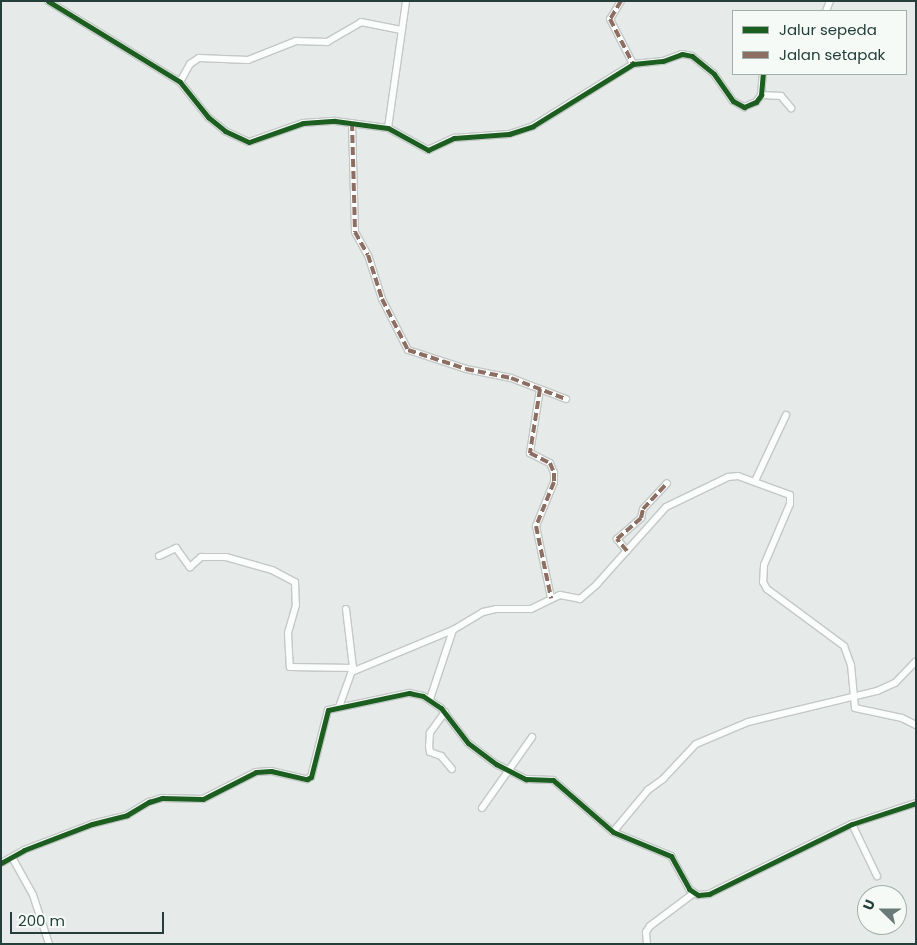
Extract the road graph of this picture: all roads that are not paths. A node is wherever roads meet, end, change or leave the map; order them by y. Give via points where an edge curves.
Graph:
1 (48, 1) edge
2 (406, 1) edge
3 (621, 1) edge
4 (401, 30) junction
5 (633, 64) junction
6 (763, 75) edge
7 (180, 82) junction
8 (761, 95) junction
9 (791, 108) dead end
10 (352, 123) junction
11 (388, 128) junction
12 (540, 389) junction
13 (566, 399) dead end
14 (786, 415) dead end
15 (755, 481) junction
16 (667, 482) dead end
17 (627, 551) junction
18 (159, 556) dead end
19 (551, 598) junction
20 (346, 609) dead end
21 (453, 630) junction
22 (916, 661) edge
23 (354, 670) junction
24 (852, 698) junction
25 (430, 700) junction
26 (339, 707) junction
27 (444, 712) junction
28 (916, 725) edge
29 (532, 737) dead end
30 (452, 769) dead end
31 (508, 772) junction
32 (916, 803) edge
33 (482, 808) dead end
34 (852, 824) junction
35 (613, 832) junction
36 (13, 859) junction
37 (1, 864) edge
38 (877, 876) dead end
39 (694, 894) junction
40 (49, 944) edge
41 (647, 944) edge

1 - 7 street
2 - 4 street
3 - 5 street via 610,19
4 - 7 street via 361,22 327,42 296,41 248,60 199,58 190,64
4 - 11 street
5 - 8 street via 663,61 682,54 692,56 714,74 738,106 751,106
5 - 11 street via 519,132 454,138 428,150
6 - 8 street
7 - 10 street via 220,126 249,142 303,123
8 - 9 street via 781,96
10 - 11 street
10 - 12 street via 355,232 368,255 382,299 408,350
12 - 13 street
12 - 19 street via 530,453 550,464 554,473 554,482 536,526
14 - 15 street
15 - 17 street via 728,477 672,502
15 - 24 street via 782,490 791,499 764,566 763,582 772,594 844,646 851,665
16 - 17 street via 643,509 641,518 617,539
17 - 19 street via 580,599 560,595
18 - 23 street via 176,548 190,567 201,557 226,557 272,570 293,580 297,584 297,594 288,633 290,667
19 - 21 street via 531,609 483,612
20 - 23 street
21 - 23 street
21 - 25 street
22 - 24 street via 896,683
23 - 26 street
24 - 28 street via 852,704 858,709 902,718
24 - 35 street via 748,722 696,744 664,779 648,790
25 - 26 street via 408,693
25 - 27 street
26 - 36 street via 326,714 311,777 307,779 271,771 256,772 203,799 162,798 149,802 127,814 24,850
27 - 30 street via 430,734 429,746 430,752 441,756
27 - 31 street via 474,748
29 - 31 street
31 - 33 street
31 - 35 street via 526,779 553,780
32 - 34 street
34 - 38 street
34 - 39 street via 709,894
35 - 39 street via 671,856
36 - 37 street
36 - 40 street via 33,895
39 - 41 street via 650,926 646,932

